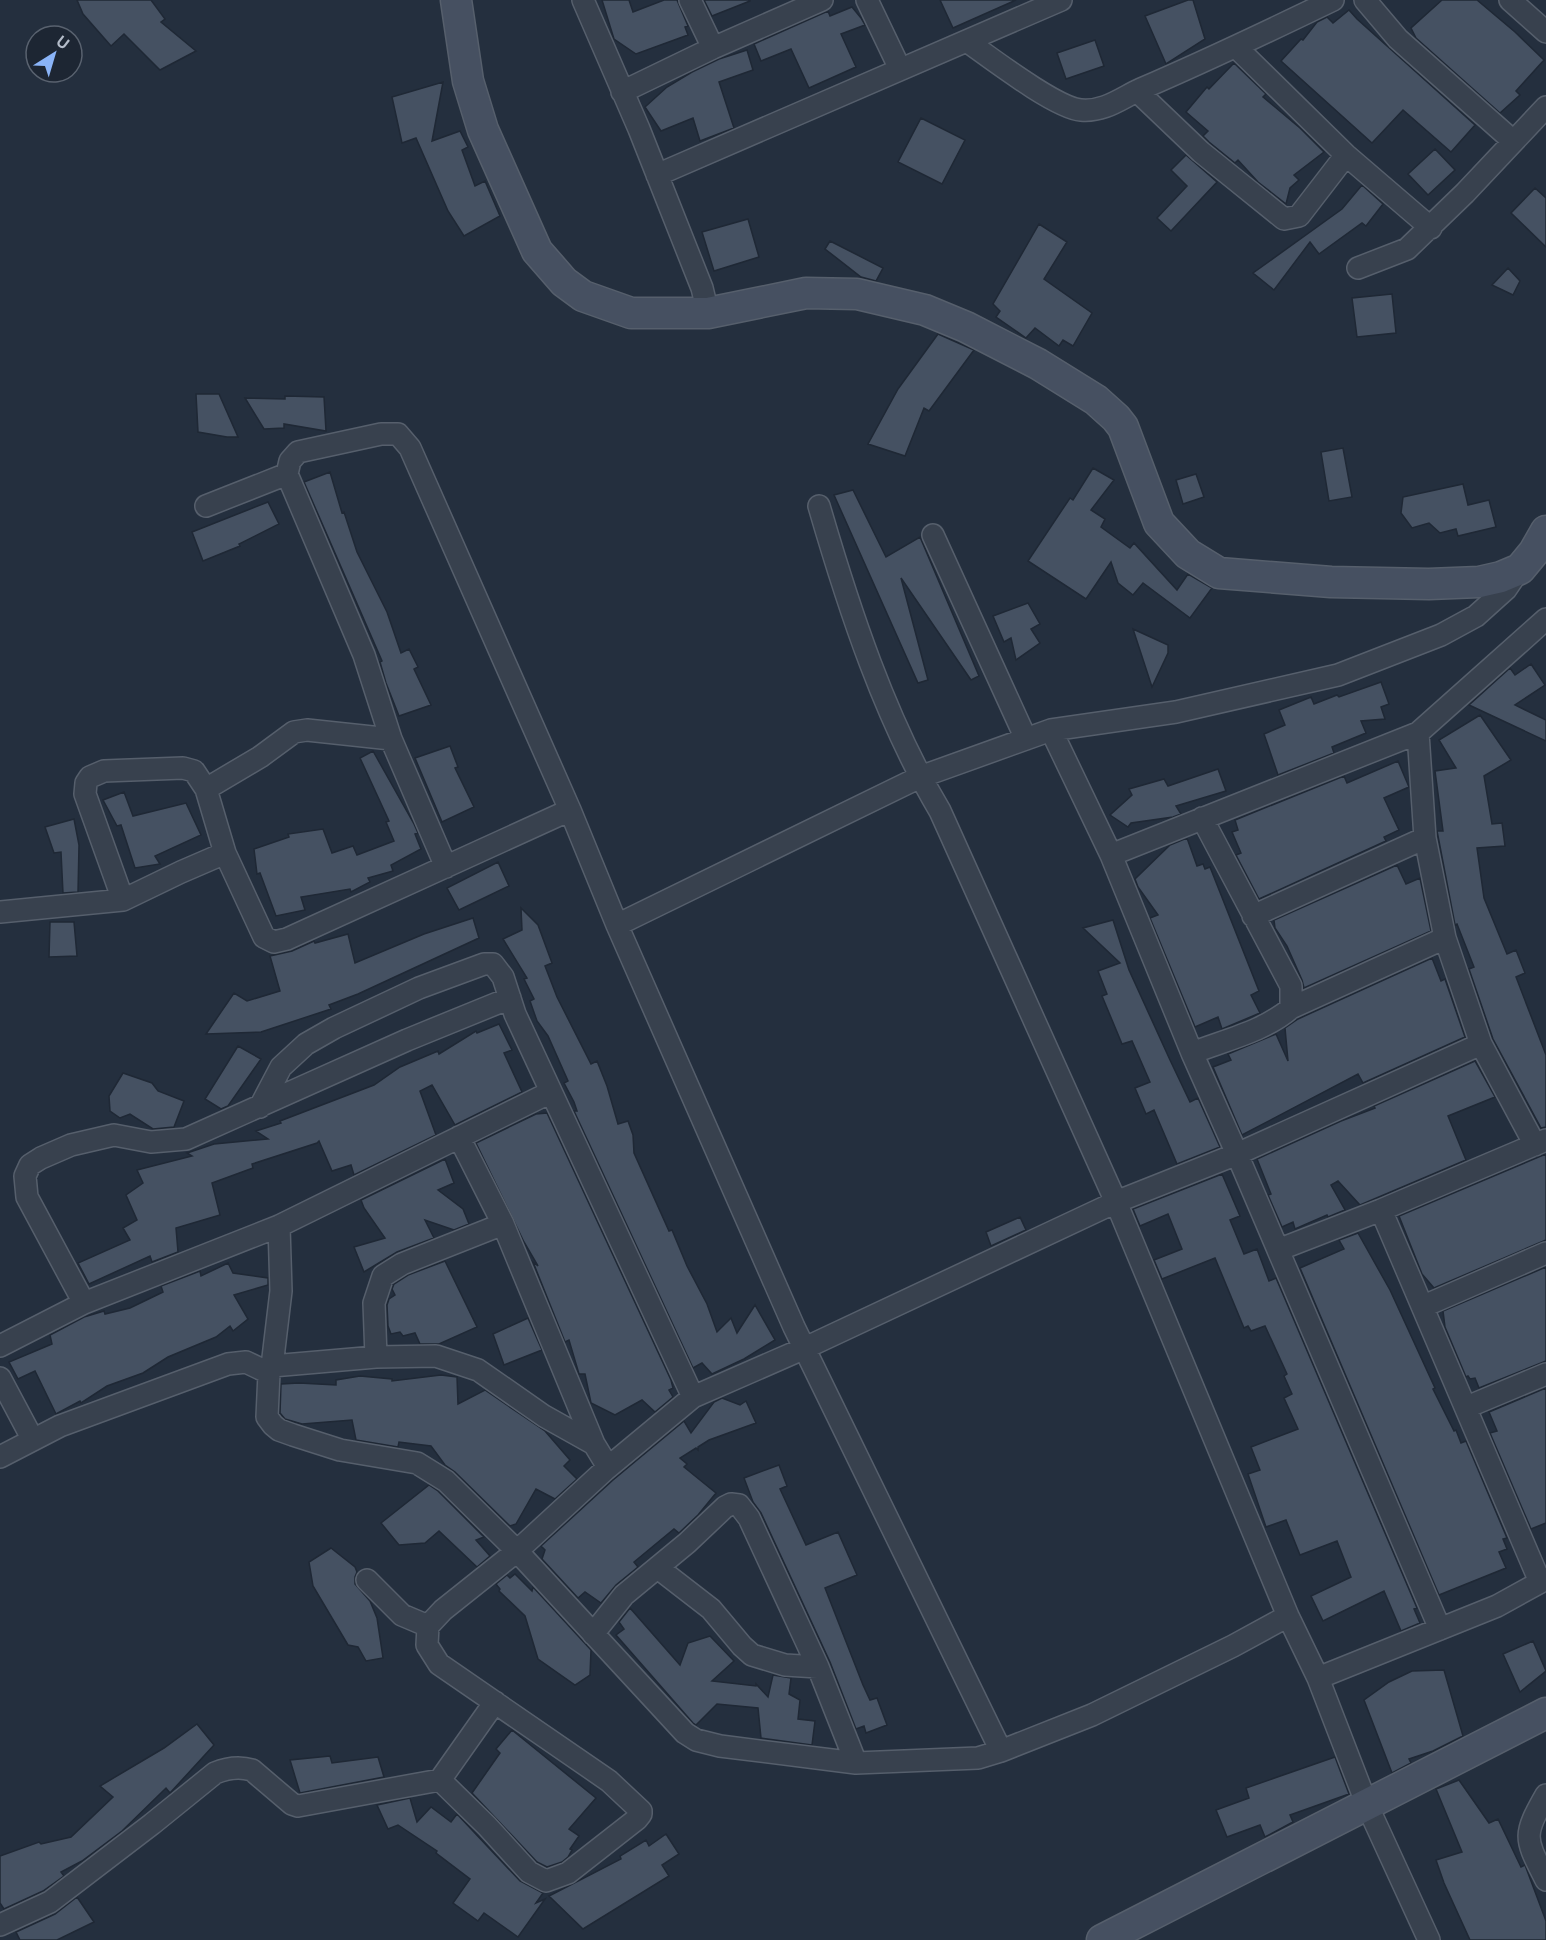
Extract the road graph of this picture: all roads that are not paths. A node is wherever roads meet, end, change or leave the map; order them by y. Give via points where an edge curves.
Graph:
1 (456, 0) edge
2 (583, 0) edge
3 (690, 0) edge
4 (822, 0) edge
5 (867, 0) edge
6 (1061, 0) edge
7 (1333, 0) edge
8 (1365, 0) edge
9 (1510, 0) edge
10 (781, 9) edge
11 (1546, 32) edge
12 (968, 42) junction
13 (1236, 47) junction
14 (713, 48) junction
15 (900, 69) junction
16 (1137, 91) junction
17 (622, 92) junction
18 (1546, 107) edge
19 (1513, 141) junction
20 (1346, 155) junction
21 (657, 175) junction
22 (1431, 228) junction
23 (1358, 267) dead end
24 (708, 313) junction
25 (287, 474) junction
26 (206, 506) dead end
27 (819, 506) dead end
28 (933, 535) dead end
29 (1536, 551) edge
30 (1546, 619) edge
31 (1051, 730) junction
32 (1418, 733) junction
33 (391, 739) junction
34 (1026, 739) junction
35 (920, 777) junction
36 (206, 789) junction
37 (570, 810) junction
38 (1202, 818) junction
39 (1425, 838) junction
40 (225, 854) junction
41 (1111, 855) junction
42 (446, 867) junction
43 (123, 900) junction
44 (0, 912) edge
45 (1253, 916) junction
46 (617, 925) junction
47 (1445, 938) junction
48 (510, 998) junction
49 (1291, 1008) junction
50 (1481, 1044) junction
51 (1192, 1053) junction
52 (551, 1092) junction
53 (260, 1107) junction
54 (459, 1137) junction
55 (1540, 1143) edge
56 (1237, 1154) junction
57 (1116, 1202) junction
58 (1381, 1210) junction
59 (503, 1224) junction
60 (279, 1226) junction
61 (1278, 1250) junction
62 (1546, 1253) edge
63 (84, 1303) junction
64 (1424, 1306) junction
65 (0, 1346) edge
66 (805, 1348) junction
67 (376, 1357) junction
68 (270, 1369) junction
69 (1546, 1374) edge
70 (0, 1378) edge
71 (693, 1396) junction
72 (1467, 1407) junction
73 (33, 1440) junction
74 (594, 1444) junction
75 (0, 1457) edge
76 (608, 1467) junction
77 (517, 1551) junction
78 (658, 1568) junction
79 (367, 1580) dead end
80 (1543, 1580) edge
81 (1288, 1616) junction
82 (428, 1626) junction
83 (1440, 1629) junction
84 (593, 1634) junction
85 (818, 1667) junction
86 (1318, 1678) junction
87 (495, 1702) junction
88 (1546, 1713) edge
89 (1001, 1751) junction
90 (856, 1763) junction
91 (440, 1780) junction
92 (1546, 1795) edge
93 (1367, 1805) junction
94 (1546, 1880) edge
95 (4, 1930) edge
96 (1102, 1940) edge
97 (1429, 1940) edge

1 - 24 street via 468,81 483,130 537,251 564,282 605,305 632,313
2 - 17 street
3 - 14 street
4 - 10 street
5 - 15 street
6 - 12 street
7 - 13 street
8 - 19 street via 1398,39
9 - 11 street
10 - 14 street
12 - 15 street
12 - 16 street via 1056,102 1081,110 1106,108
13 - 16 street
13 - 20 street
14 - 17 street
15 - 21 street
16 - 20 street via 1201,152 1284,219 1299,216
17 - 21 street
18 - 19 street
19 - 22 street
20 - 22 street
21 - 24 street via 702,288
22 - 23 street via 1407,249
24 - 29 street via 806,293 857,294 925,309 1006,346 1096,400 1116,418 1123,427 1159,523 1188,555 1219,573 1331,582 1479,582 1501,577
25 - 26 street
25 - 33 street via 364,655
25 - 37 street via 290,461 298,452 381,434 398,434 410,448
27 - 35 street via 874,671
28 - 34 street
29 - 31 street via 1506,589 1476,616 1441,635 1338,675 1176,712
30 - 32 street
31 - 34 street
31 - 41 street
32 - 38 street
32 - 39 street
33 - 36 street via 294,732
33 - 42 street
34 - 35 street
35 - 46 street
35 - 57 street via 940,811
36 - 40 street
36 - 43 street via 194,771 183,768 104,771 90,777 86,794
37 - 42 street
37 - 46 street
38 - 41 street
38 - 45 street
39 - 45 street
39 - 47 street
40 - 42 street via 264,937 274,942
40 - 43 street
41 - 51 street
43 - 44 street
45 - 49 street via 1291,986
46 - 66 street
47 - 49 street
47 - 50 street
48 - 52 street
48 - 53 street
48 - 53 street via 503,977 493,964 419,988 306,1044 281,1067
49 - 51 street via 1269,1023
50 - 55 street
50 - 56 street
51 - 56 street
52 - 54 street
52 - 71 street
53 - 63 street via 186,1139 151,1142 114,1135 71,1146 30,1165 25,1176 27,1197
54 - 59 street
54 - 60 street
55 - 58 street
56 - 57 street
56 - 61 street
57 - 66 street
57 - 81 street
58 - 61 street
58 - 64 street
59 - 67 street via 402,1264 383,1276 375,1302
59 - 74 street
60 - 63 street
60 - 68 street via 281,1291
61 - 83 street
62 - 64 street
63 - 65 street
64 - 72 street
66 - 71 street
66 - 89 street
67 - 68 street
67 - 74 street via 436,1356 478,1370 544,1416
68 - 73 street via 246,1362 228,1364 60,1426
68 - 77 street via 267,1417 279,1430 340,1450 417,1462 446,1481
69 - 72 street
70 - 73 street
71 - 76 street
72 - 80 street
73 - 75 street
74 - 76 street
76 - 77 street
77 - 82 street
77 - 84 street
78 - 84 street via 624,1595
78 - 85 street via 711,1609 752,1655 785,1665
78 - 85 street via 725,1507 739,1505 749,1518
79 - 82 street via 402,1615
80 - 83 street via 1497,1606
81 - 86 street
81 - 89 street via 1092,1714
82 - 87 street via 427,1645 439,1664
83 - 86 street
84 - 90 street via 685,1733 696,1740
85 - 90 street
86 - 93 street
87 - 91 street
87 - 91 street via 609,1781 641,1814 568,1873 546,1881 530,1872
88 - 93 street
89 - 90 street via 978,1758
91 - 95 street via 298,1806 252,1770 225,1768 50,1902
92 - 94 street via 1528,1835 1529,1846
93 - 96 street
93 - 97 street

